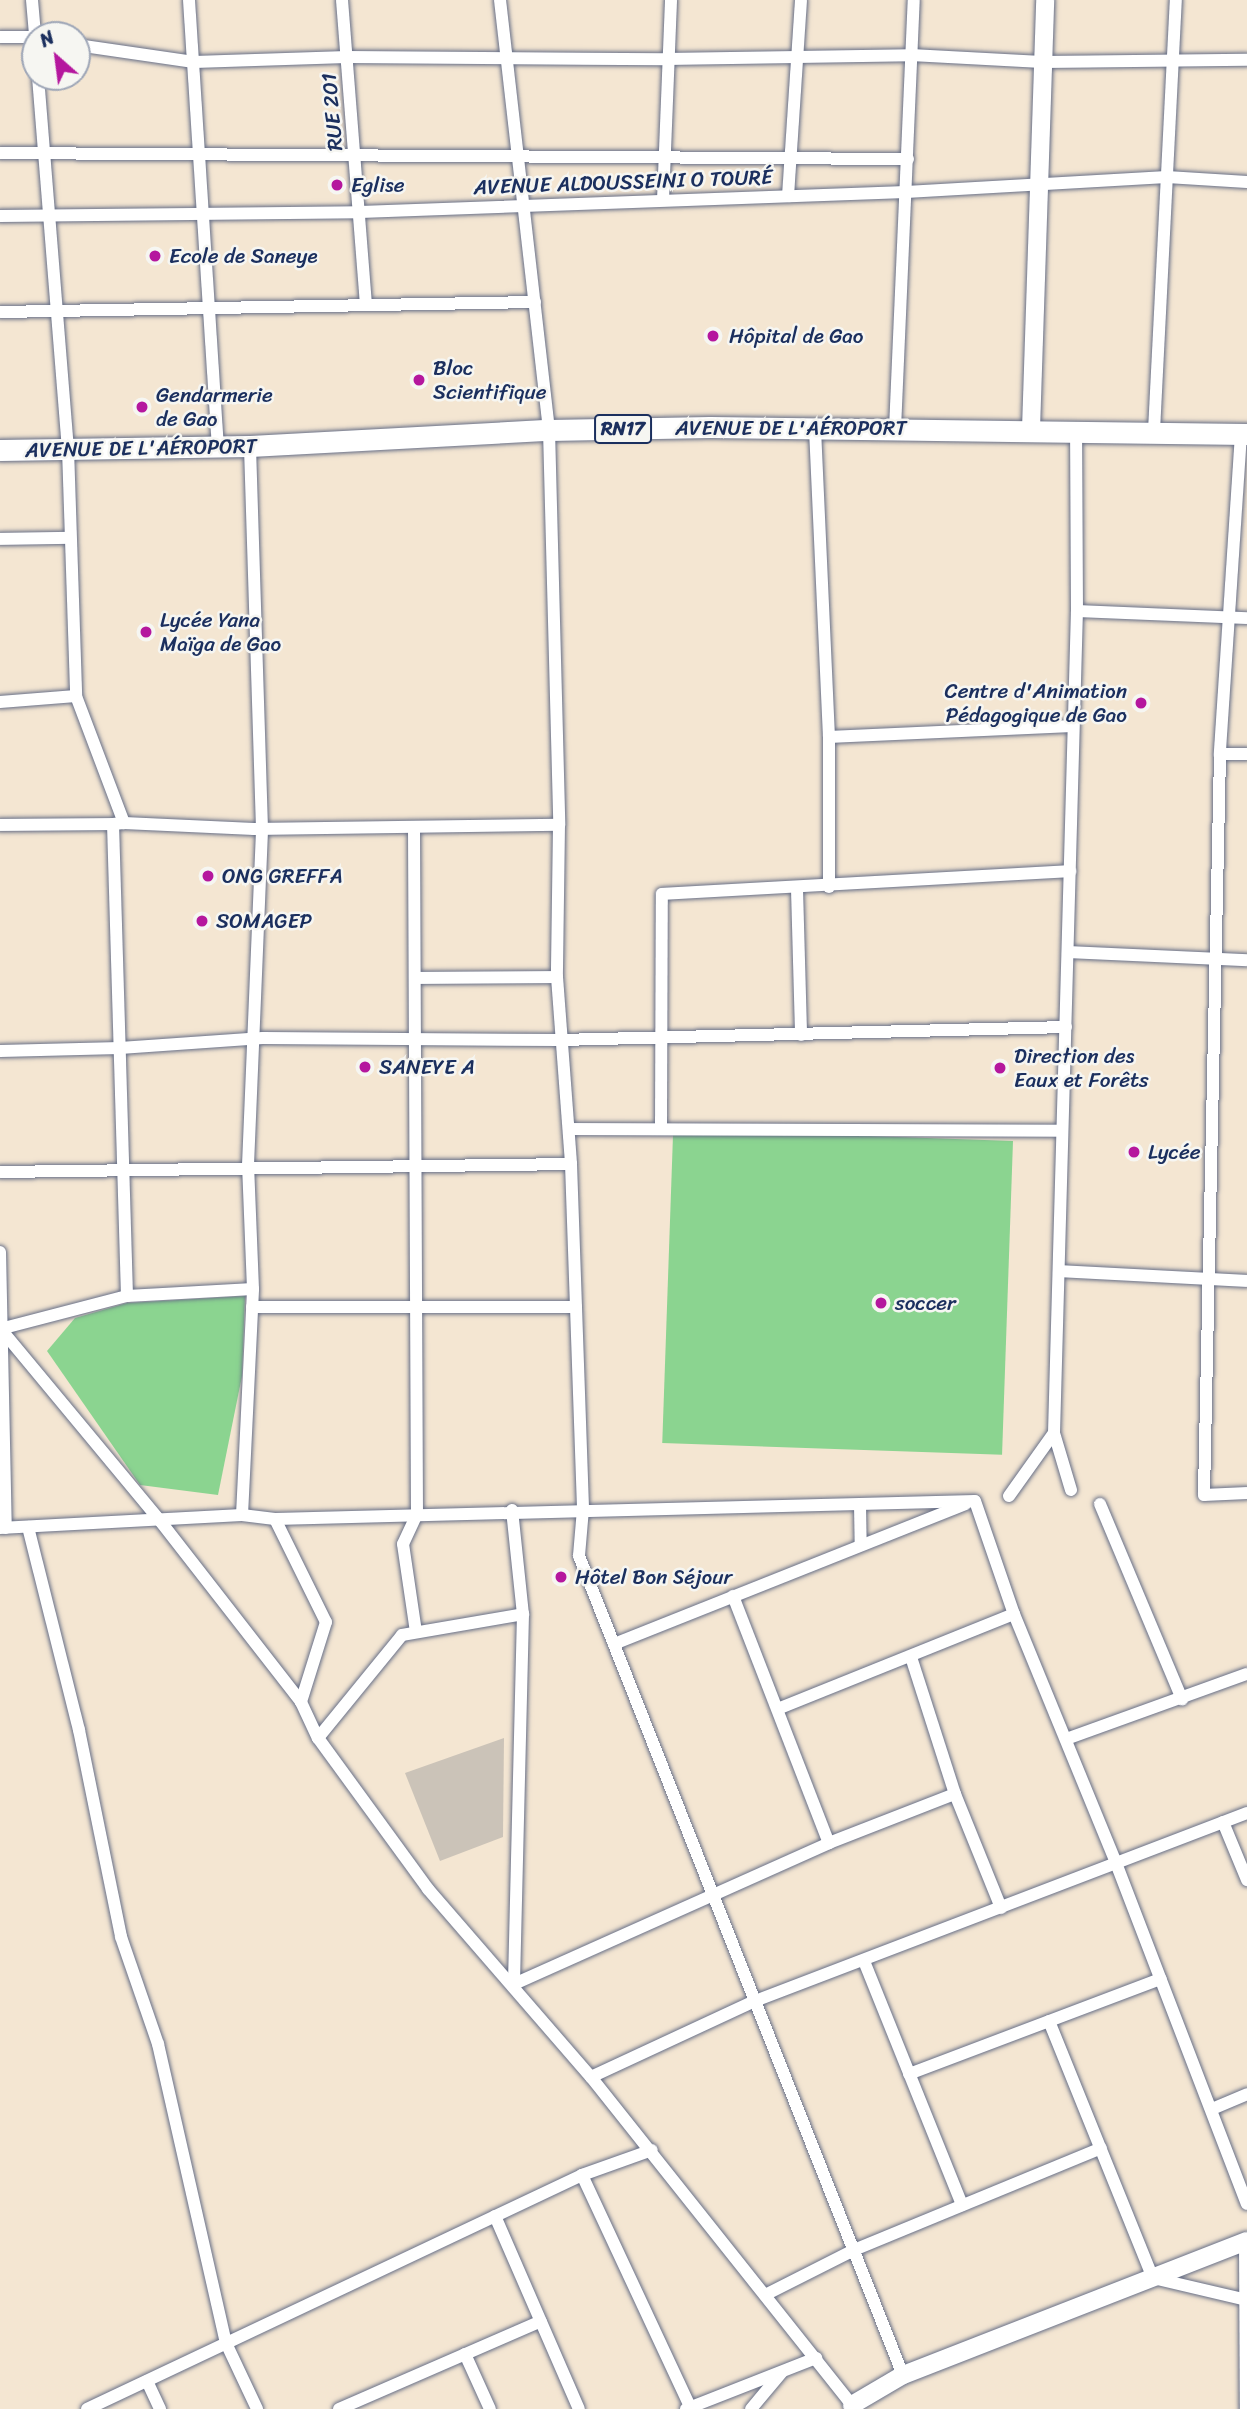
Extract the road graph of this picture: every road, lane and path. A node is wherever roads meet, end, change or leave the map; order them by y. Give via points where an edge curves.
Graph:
1 (32, 0) edge
2 (189, 0) edge
3 (342, 0) edge
4 (500, 0) edge
5 (671, 0) edge
6 (801, 0) edge
7 (914, 0) edge
8 (1045, 0) edge
9 (1176, 0) edge
10 (34, 21) edge
11 (21, 36) edge
12 (0, 37) edge
13 (91, 47) edge
14 (911, 55) junction
15 (347, 57) junction
16 (797, 57) junction
17 (506, 58) junction
18 (666, 59) junction
19 (1247, 60) edge
20 (194, 62) junction
21 (1042, 62) junction
22 (1173, 64) junction
23 (39, 91) edge
24 (0, 153) edge
25 (44, 155) junction
26 (200, 155) junction
27 (355, 156) junction
28 (519, 156) junction
29 (662, 156) junction
30 (793, 157) junction
31 (908, 159) junction
32 (1167, 177) junction
33 (1247, 182) edge
34 (1040, 184) junction
35 (906, 192) junction
36 (788, 197) junction
37 (663, 200) junction
38 (524, 203) junction
39 (359, 212) junction
40 (47, 215) junction
41 (204, 215) junction
42 (0, 216) edge
43 (535, 302) junction
44 (366, 304) junction
45 (209, 308) junction
46 (57, 311) junction
47 (0, 312) edge
48 (815, 429) junction
49 (895, 429) junction
50 (1031, 429) junction
51 (549, 430) junction
52 (1076, 430) junction
53 (1154, 430) junction
54 (1244, 434) edge
55 (218, 446) junction
56 (250, 446) junction
57 (68, 449) junction
58 (0, 450) edge
59 (67, 538) junction
60 (0, 539) edge
61 (1077, 611) junction
62 (1231, 618) junction
63 (1247, 618) edge
64 (76, 696) junction
65 (0, 702) edge
66 (1072, 726) junction
67 (829, 737) junction
68 (1220, 754) junction
69 (1247, 754) edge
70 (118, 823) junction
71 (0, 825) edge
72 (559, 825) junction
73 (414, 828) junction
74 (262, 829) junction
75 (1070, 871) junction
76 (829, 887) junction
77 (797, 889) junction
78 (1068, 952) junction
79 (1216, 960) junction
80 (1247, 960) edge
81 (557, 976) junction
82 (415, 978) junction
83 (1066, 1027) junction
84 (802, 1035) junction
85 (256, 1038) junction
86 (662, 1039) junction
87 (560, 1040) junction
88 (415, 1042) junction
89 (120, 1048) junction
90 (0, 1051) edge
91 (569, 1129) junction
92 (661, 1129) junction
93 (1060, 1131) junction
94 (571, 1164) junction
95 (248, 1166) junction
96 (416, 1166) junction
97 (124, 1170) junction
98 (0, 1172) edge
99 (0, 1252) edge
100 (1059, 1271) junction
101 (1208, 1280) junction
102 (1247, 1281) edge
103 (253, 1289) junction
104 (127, 1296) junction
105 (252, 1307) junction
106 (576, 1307) junction
107 (416, 1309) junction
108 (0, 1329) edge
109 (1054, 1433) junction
110 (1071, 1490) dead end
111 (1247, 1493) edge
112 (1009, 1496) dead end
113 (975, 1500) junction
114 (1100, 1504) dead end
115 (860, 1505) junction
116 (583, 1509) junction
117 (512, 1510) junction
118 (417, 1514) junction
119 (242, 1515) junction
120 (275, 1519) junction
121 (161, 1522) junction
122 (27, 1527) junction
123 (3, 1528) edge
124 (861, 1544) junction
125 (733, 1596) junction
126 (523, 1614) junction
127 (1014, 1614) junction
128 (416, 1632) junction
129 (614, 1644) junction
130 (911, 1657) junction
131 (1247, 1674) edge
132 (1182, 1699) junction
133 (301, 1702) junction
134 (780, 1707) junction
135 (318, 1738) junction
136 (1066, 1739) junction
137 (955, 1794) junction
138 (1247, 1813) edge
139 (1223, 1822) junction
140 (829, 1843) junction
141 (1116, 1863) junction
142 (1247, 1880) edge
143 (713, 1894) junction
144 (1002, 1908) junction
145 (864, 1961) junction
146 (1161, 1979) junction
147 (514, 1984) junction
148 (755, 2001) junction
149 (1049, 2021) junction
150 (909, 2074) junction
151 (591, 2077) junction
152 (1247, 2094) edge
153 (1212, 2109) junction
154 (1101, 2148) junction
155 (652, 2150) junction
156 (582, 2175) junction
157 (1247, 2204) edge
158 (962, 2205) junction
159 (495, 2216) junction
160 (1246, 2241) edge
161 (854, 2250) junction
162 (1153, 2277) junction
163 (765, 2295) junction
164 (1247, 2300) edge
165 (541, 2321) junction
166 (226, 2343) junction
167 (465, 2354) junction
168 (816, 2358) junction
169 (785, 2369) junction
170 (903, 2375) junction
171 (147, 2381) junction
172 (854, 2407) edge
173 (689, 2408) edge
174 (87, 2409) edge
175 (160, 2409) edge
176 (257, 2409) edge
177 (340, 2409) edge
178 (490, 2409) edge
179 (579, 2409) edge
180 (751, 2409) edge
181 (1246, 2409) edge

1 - 10 street
2 - 20 street
3 - 15 street, RUE 201
4 - 17 street
5 - 18 street
6 - 16 street
7 - 14 street
8 - 21 street
9 - 22 street
11 - 12 street
13 - 20 street
14 - 16 street
14 - 21 street
14 - 31 street
15 - 17 street
15 - 20 street
15 - 27 street, RUE 201
16 - 18 street
16 - 30 street
17 - 18 street
17 - 28 street
18 - 29 street
19 - 22 street
20 - 26 street
21 - 22 street
21 - 34 street
22 - 32 street
23 - 25 street
24 - 25 street
25 - 26 street
25 - 40 street
26 - 27 street
26 - 41 street
27 - 28 street
27 - 39 street, RUE 201
28 - 29 street
28 - 38 street
29 - 30 street
29 - 37 street
30 - 31 street
30 - 36 street
31 - 35 street
32 - 33 street, AVENUE ALDOUSSEINI O TOURÉ
32 - 34 street, AVENUE ALDOUSSEINI O TOURÉ
32 - 53 street
34 - 35 street, AVENUE ALDOUSSEINI O TOURÉ
34 - 50 street
35 - 36 street, AVENUE ALDOUSSEINI O TOURÉ
35 - 49 street
36 - 37 street, AVENUE ALDOUSSEINI O TOURÉ
37 - 38 street, AVENUE ALDOUSSEINI O TOURÉ
38 - 39 street, AVENUE ALDOUSSEINI O TOURÉ
38 - 43 street
39 - 41 street, AVENUE ALDOUSSEINI O TOURÉ
39 - 44 street, RUE 201
40 - 41 street, AVENUE ALDOUSSEINI O TOURÉ
40 - 42 street, AVENUE ALDOUSSEINI O TOURÉ
40 - 46 street
41 - 45 street
43 - 44 street
43 - 51 street
44 - 45 street
45 - 46 street
45 - 55 street
46 - 47 street
46 - 57 street
48 - 49 main road, AVENUE DE L'AÉROPORT / RN17
48 - 51 main road, AVENUE DE L'AÉROPORT / RN17
48 - 67 street
49 - 50 main road, AVENUE DE L'AÉROPORT / RN17
50 - 52 main road, AVENUE DE L'AÉROPORT / RN17
51 - 56 main road, AVENUE DE L'AÉROPORT / RN17
51 - 72 street
52 - 53 main road, AVENUE DE L'AÉROPORT / RN17
52 - 61 street
53 - 54 main road, AVENUE DE L'AÉROPORT / RN17
54 - 62 street
55 - 56 main road, AVENUE DE L'AÉROPORT / RN17
55 - 57 main road, AVENUE DE L'AÉROPORT / RN17
56 - 74 street
57 - 58 main road, AVENUE DE L'AÉROPORT / RN17
57 - 59 street
59 - 60 street
59 - 64 street
61 - 62 street
61 - 66 street
62 - 63 street
62 - 68 street
64 - 65 street
64 - 70 street
66 - 67 street
66 - 75 street
67 - 76 street
68 - 69 street
68 - 79 street
70 - 71 street
70 - 74 street
70 - 89 street
72 - 73 street
72 - 81 street
73 - 74 street
73 - 82 street
74 - 85 street
75 - 76 street
75 - 78 street
76 - 77 street
77 - 84 street
77 - 86 street via 662,894
78 - 79 street
78 - 83 street
79 - 80 street
79 - 101 street
81 - 82 street
81 - 87 street
82 - 88 street
83 - 84 street
83 - 93 street
84 - 86 street
85 - 88 street
85 - 89 street
85 - 95 street
86 - 87 street
86 - 92 street
87 - 88 street
87 - 91 street
88 - 96 street
89 - 90 street
89 - 97 street
91 - 92 street
91 - 94 street
92 - 93 street
93 - 100 street
94 - 96 street
94 - 106 street
95 - 96 street
95 - 97 street
95 - 103 street
96 - 107 street
97 - 98 street
97 - 104 street
99 - 108 street
100 - 101 street
100 - 109 street
101 - 102 street
101 - 111 street via 1204,1495
103 - 104 street
103 - 105 street
104 - 108 street
105 - 107 street
105 - 119 street
106 - 107 street
106 - 116 street
107 - 118 street
108 - 121 street
108 - 123 street
109 - 110 street
109 - 112 street
113 - 115 street
113 - 124 street
113 - 127 street
114 - 132 street
115 - 116 street
115 - 124 street
116 - 117 street
116 - 129 street via 579,1556
117 - 118 street
117 - 126 street
118 - 120 street
118 - 128 street via 403,1544
119 - 120 street
119 - 121 street
120 - 133 street via 326,1622
121 - 122 street
121 - 133 street
122 - 123 street
122 - 166 street via 79,1730 121,1937 161,2055
124 - 125 street
125 - 129 street
125 - 134 street
126 - 128 street
126 - 147 street
127 - 130 street
127 - 136 street
128 - 135 street via 402,1635
129 - 143 street
130 - 134 street
130 - 137 street
131 - 132 street
132 - 136 street
133 - 135 street
134 - 140 street
135 - 147 street via 428,1889
136 - 141 street
137 - 140 street
137 - 144 street
138 - 139 street
139 - 141 street
139 - 142 street
140 - 143 street
141 - 144 street
141 - 146 street
143 - 147 street
143 - 148 street
144 - 145 street
145 - 148 street
145 - 150 street
146 - 149 street
146 - 153 street
147 - 151 street
148 - 151 street
148 - 161 street
149 - 150 street
149 - 154 street
150 - 158 street
151 - 155 street
152 - 153 street
153 - 157 street
154 - 158 street
154 - 162 street
155 - 156 street
155 - 163 street
156 - 159 street
156 - 173 street
158 - 161 street
159 - 165 street
159 - 166 street
160 - 162 street
160 - 164 street
161 - 163 street
161 - 170 street
162 - 164 street
162 - 170 street
163 - 168 street
164 - 181 street
165 - 167 street
165 - 179 street
166 - 171 street
166 - 176 street
167 - 177 street
167 - 178 street
168 - 169 street
168 - 172 street
169 - 173 street
169 - 180 street
170 - 172 street
171 - 174 street
171 - 175 street

